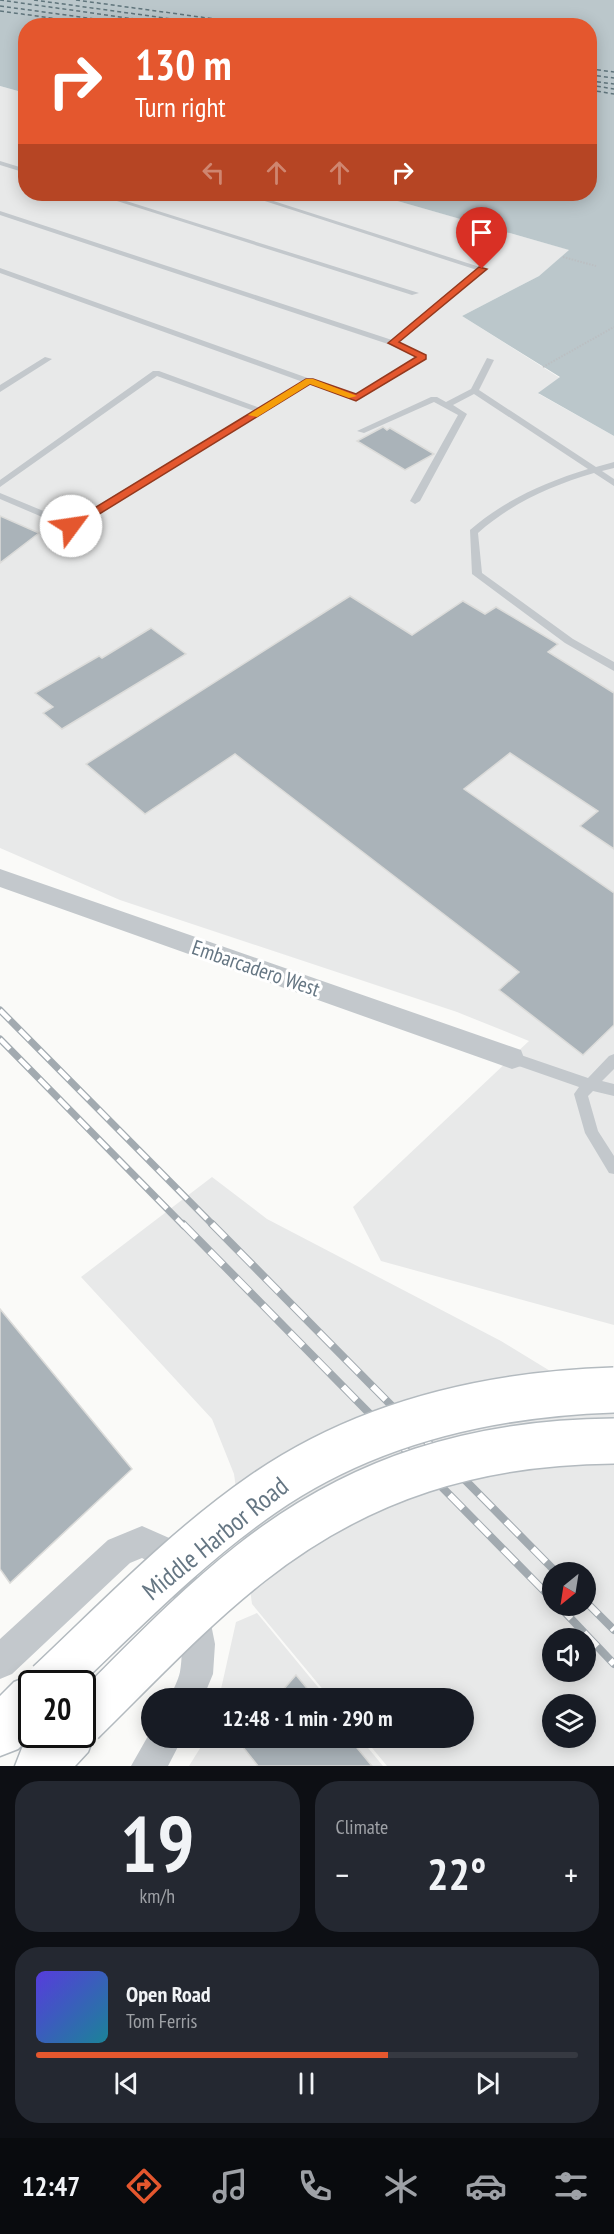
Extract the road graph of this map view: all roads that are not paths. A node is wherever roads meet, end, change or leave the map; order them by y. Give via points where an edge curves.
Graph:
1 (0, 163) edge
2 (18, 169) edge
3 (120, 201) edge
4 (268, 201) edge
5 (0, 213) edge
6 (0, 270) edge
7 (415, 293) dead end
8 (393, 343) junction
9 (48, 359) dead end
10 (490, 360) dead end
11 (310, 381) junction
12 (0, 389) edge
13 (474, 391) junction
14 (446, 405) junction
15 (261, 411) junction
16 (361, 431) dead end
17 (614, 465) edge
18 (596, 470) junction
19 (614, 483) edge
20 (0, 484) edge
21 (0, 496) edge
22 (415, 501) dead end
23 (614, 667) edge
24 (0, 878) edge
25 (512, 1058) joint
26 (614, 1060) edge
27 (588, 1084) junction
28 (611, 1086) edge
29 (614, 1168) edge
30 (614, 1390) edge
31 (614, 1441) edge
32 (0, 1662) edge
33 (64, 1670) edge
34 (190, 1688) edge
35 (96, 1708) edge
36 (18, 1714) edge
37 (0, 1731) edge
38 (57, 1748) edge
39 (159, 1748) edge
40 (40, 1766) edge
41 (148, 1766) edge

1 - 2 lane
3 - 7 lane
4 - 8 lane via 482,269
5 - 8 lane
6 - 11 lane
8 - 11 lane via 423,357 356,398
9 - 12 lane
10 - 13 lane
11 - 15 lane
13 - 14 lane
13 - 18 lane
14 - 16 lane via 434,399
14 - 22 lane via 463,414
15 - 20 lane via 156,373
15 - 21 lane via 71,526
17 - 18 lane
18 - 19 lane
18 - 23 lane via 547,484 496,511 473,532 477,574 569,641
24 - 25 street, Embarcadero West
25 - 27 lane
26 - 27 lane
27 - 28 lane
27 - 29 lane via 581,1094 592,1133
30 - 33 main road, Middle Harbor Road, bridge via 514,1396 439,1412 364,1440 298,1472 230,1519 173,1567
31 - 35 main road, Middle Harbor Road, bridge via 519,1446 447,1460 382,1484 320,1517 253,1562
32 - 34 street via 119,1551 142,1542 165,1552 188,1590 199,1644
36 - 37 main road
38 - 40 main road
39 - 41 street

